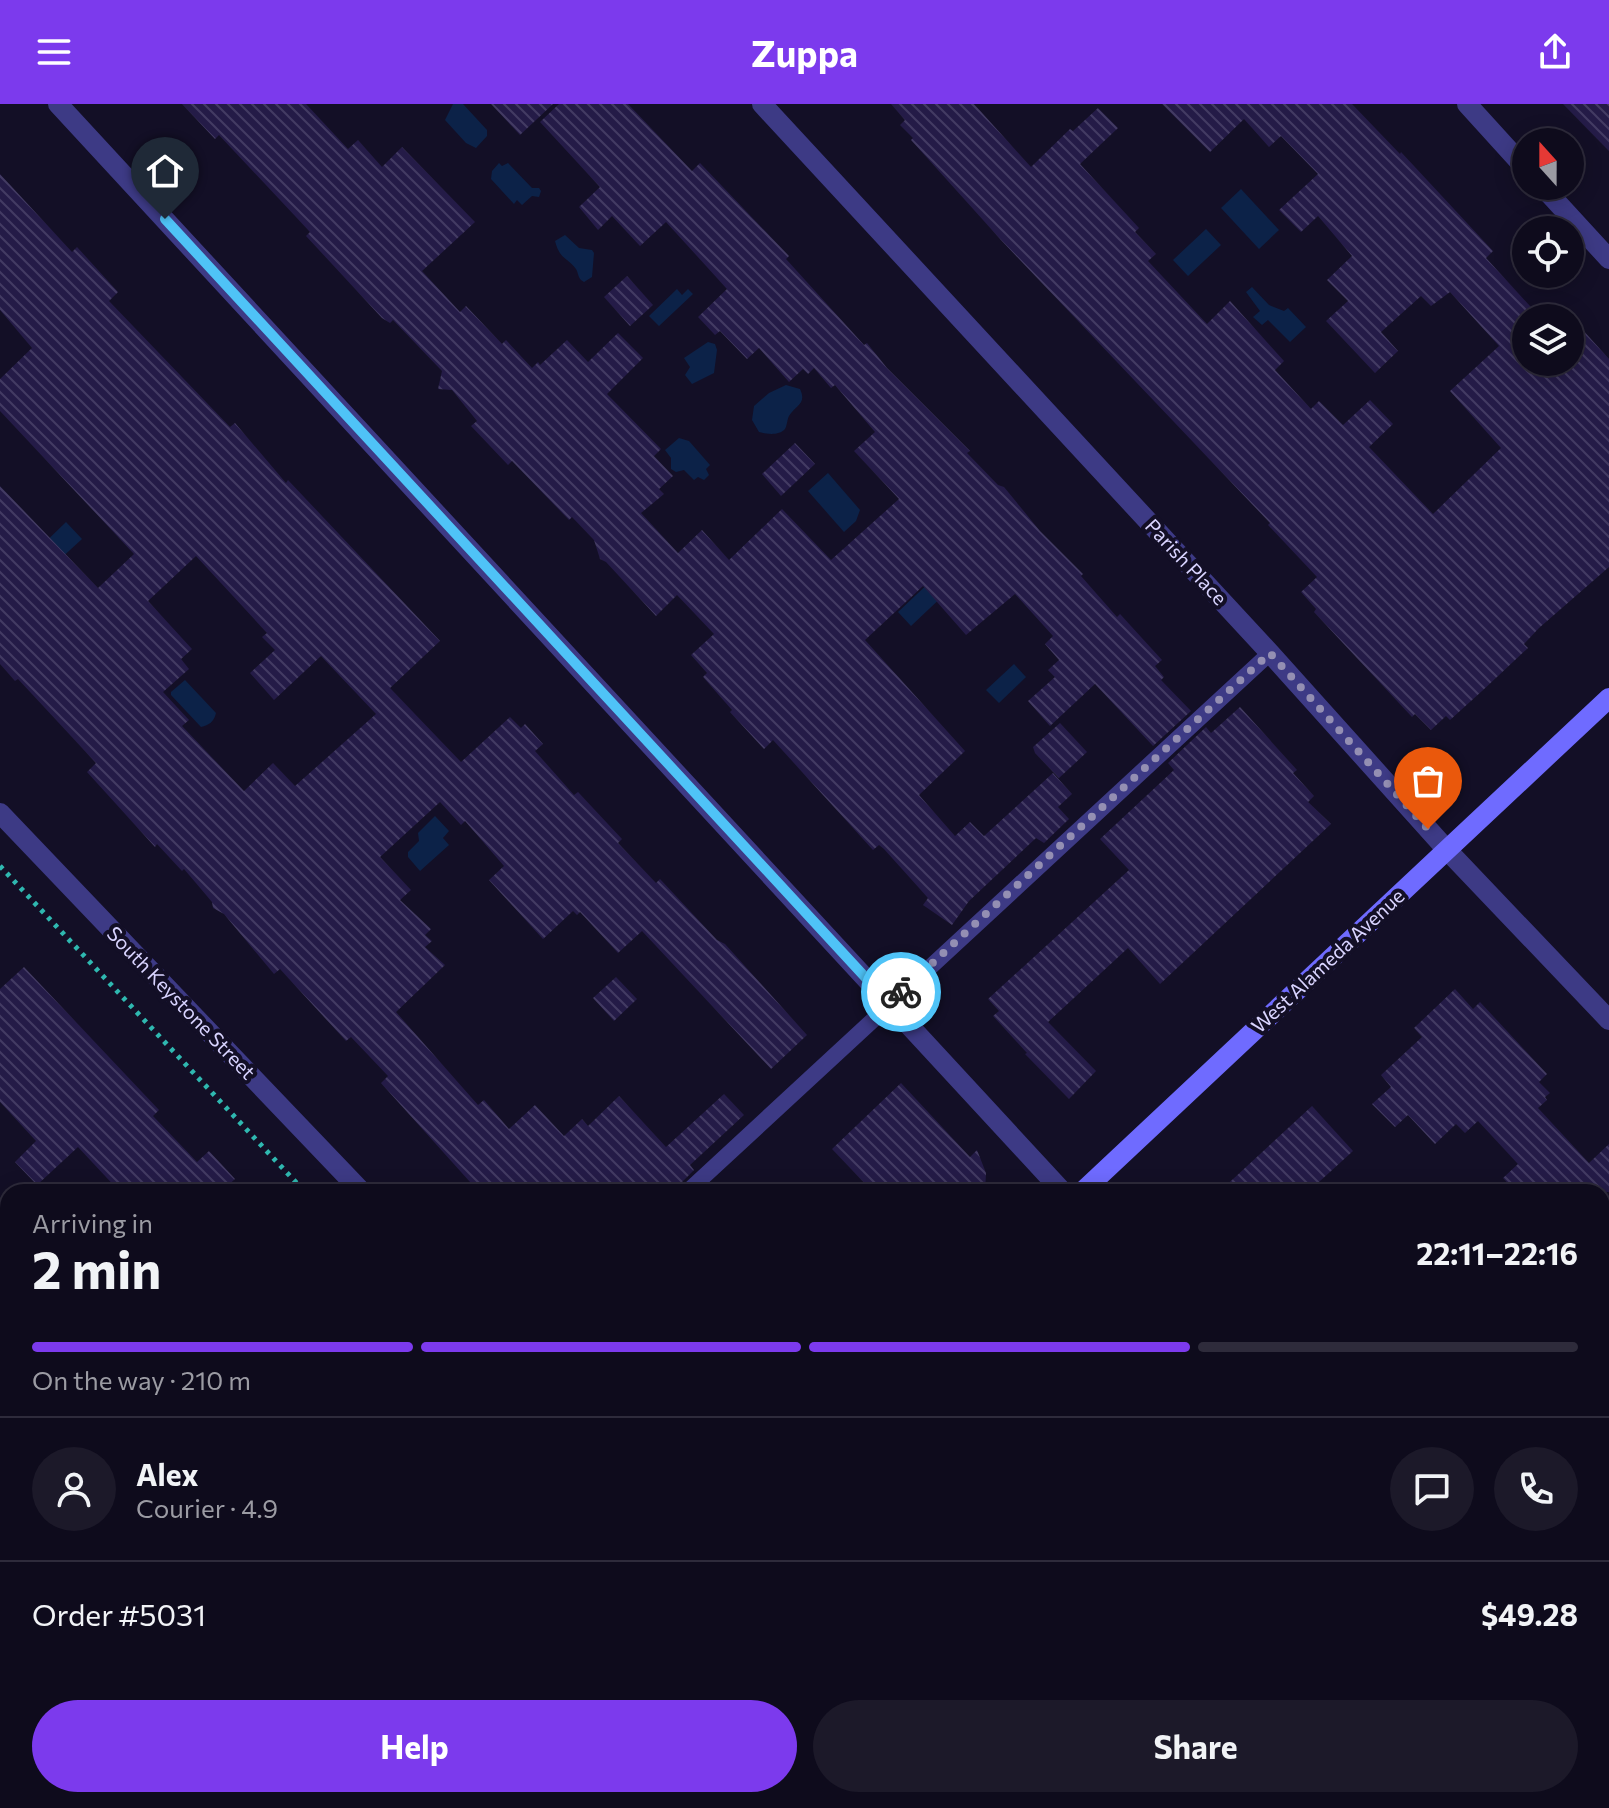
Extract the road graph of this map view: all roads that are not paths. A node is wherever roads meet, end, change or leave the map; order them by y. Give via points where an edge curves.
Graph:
1 (58, 104) edge
2 (762, 104) edge
3 (1467, 104) edge
4 (1512, 154) edge
5 (1555, 200) edge
6 (1609, 259) edge
7 (1270, 653) junction
8 (1609, 698) edge
9 (0, 813) edge
10 (1447, 850) junction
11 (889, 1003) junction
12 (1609, 1020) edge
13 (354, 1184) edge
14 (696, 1184) edge
15 (1056, 1184) edge
16 (1091, 1184) edge

1 - 11 street
2 - 7 street, Parish Place
3 - 4 street
5 - 6 street
7 - 10 street, Parish Place
7 - 11 lane
8 - 10 main road, West Alameda Avenue
9 - 13 street, South Keystone Street
10 - 12 street, Parish Place
10 - 16 main road, West Alameda Avenue
11 - 14 lane
11 - 15 street

